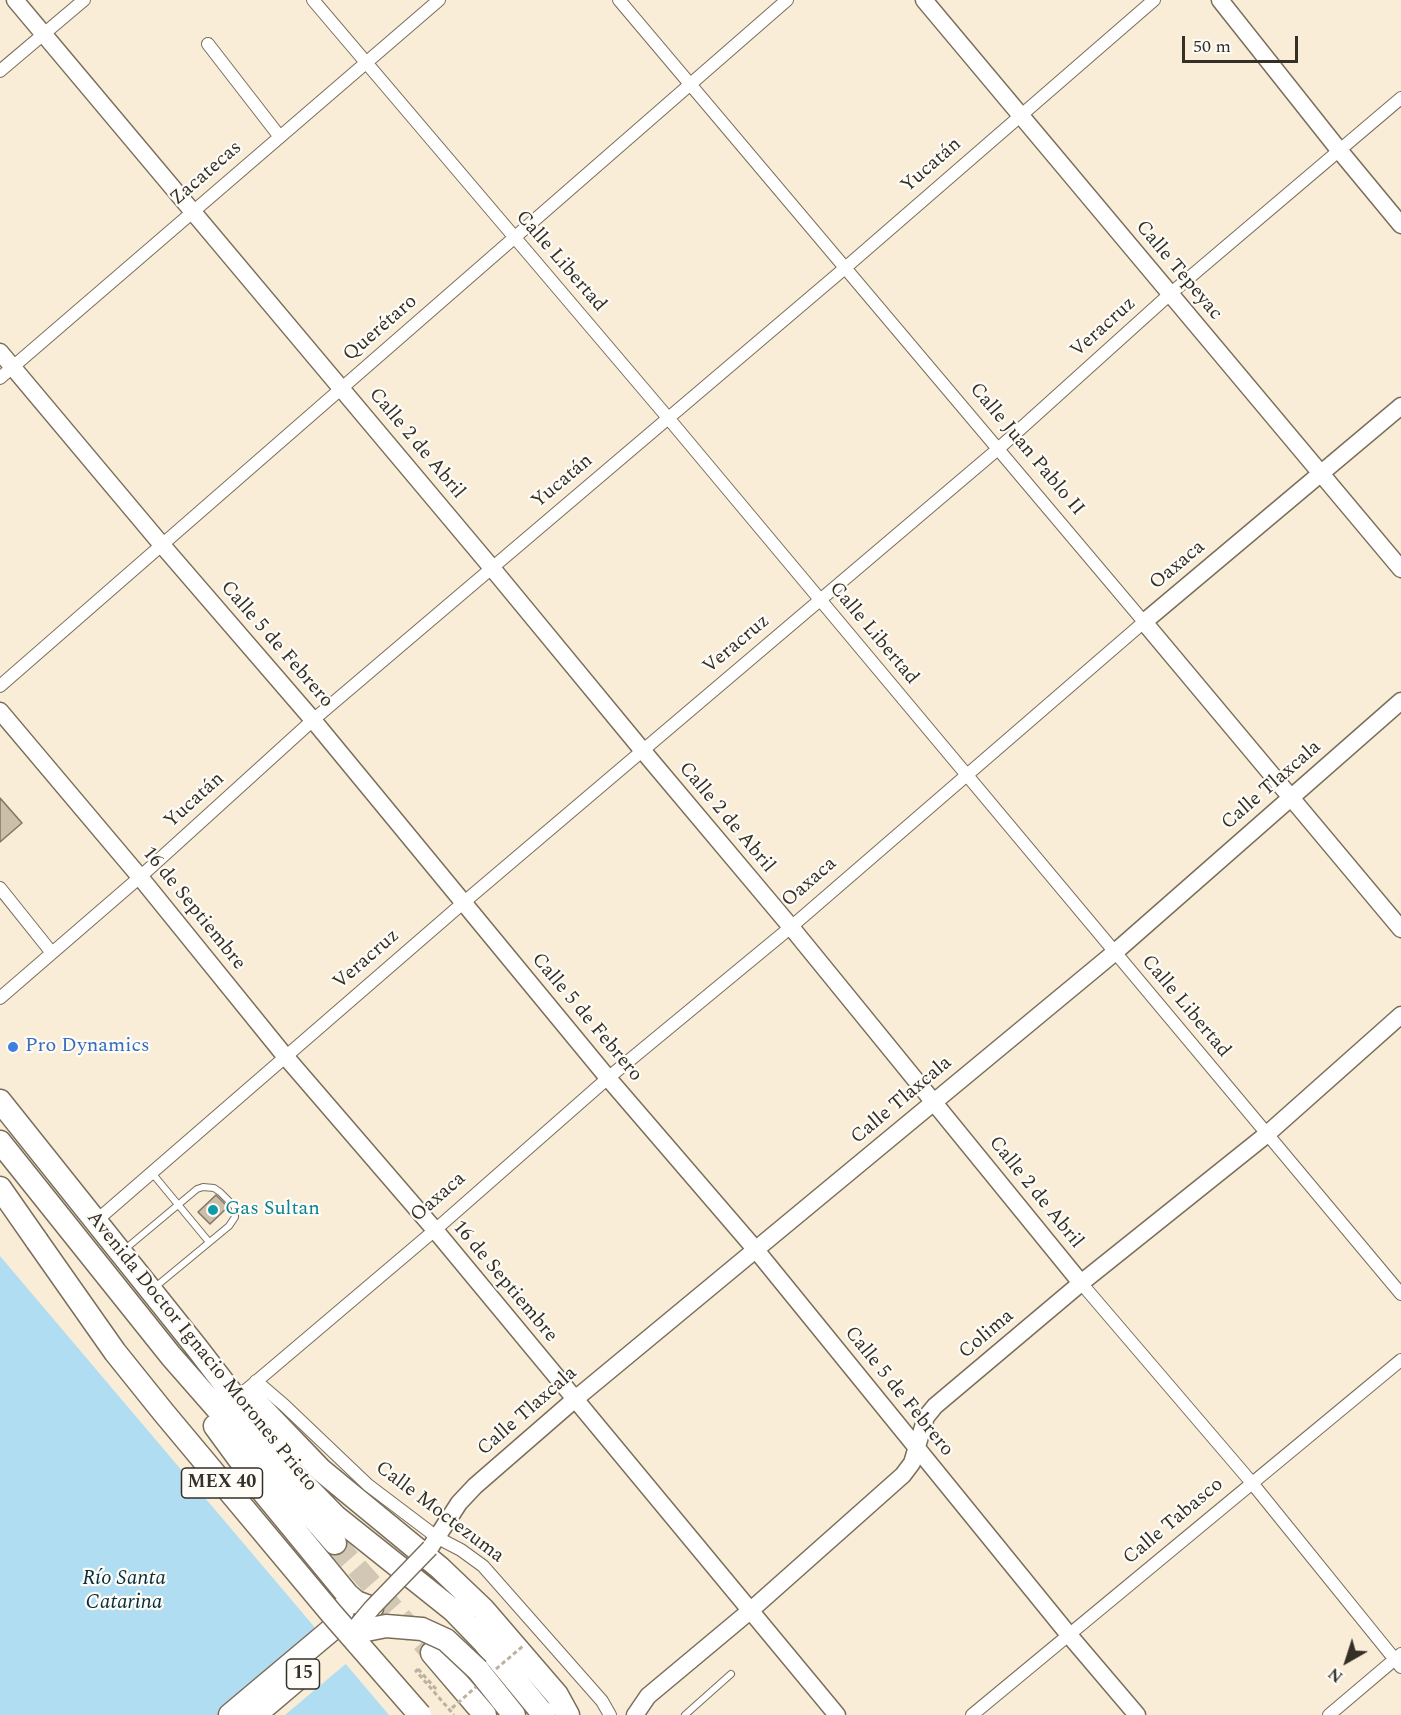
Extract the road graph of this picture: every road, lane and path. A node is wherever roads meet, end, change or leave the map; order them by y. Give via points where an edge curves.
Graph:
1 (15, 0) edge
2 (84, 0) edge
3 (313, 0) edge
4 (439, 0) edge
5 (619, 0) edge
6 (787, 0) edge
7 (924, 0) edge
8 (1154, 0) edge
9 (1220, 0) edge
10 (43, 35) junction
11 (208, 44) dead end
12 (365, 63) junction
13 (0, 71) edge
14 (690, 85) junction
15 (1401, 98) edge
16 (1021, 115) junction
17 (280, 137) junction
18 (1339, 150) junction
19 (193, 212) junction
20 (1401, 225) edge
21 (514, 238) junction
22 (845, 268) junction
23 (1170, 294) junction
24 (0, 352) edge
25 (6, 373) edge
26 (342, 389) junction
27 (1401, 406) edge
28 (669, 418) junction
29 (998, 449) junction
30 (1321, 472) junction
31 (162, 545) junction
32 (492, 568) junction
33 (1401, 569) edge
34 (820, 601) junction
35 (1144, 622) junction
36 (0, 686) edge
37 (1401, 701) edge
38 (0, 711) edge
39 (313, 720) junction
40 (643, 751) junction
41 (966, 776) junction
42 (1291, 797) junction
43 (140, 878) junction
44 (0, 888) edge
45 (463, 903) junction
46 (791, 927) junction
47 (1401, 929) edge
48 (52, 953) junction
49 (1114, 953) junction
50 (0, 998) edge
51 (1401, 1015) edge
52 (285, 1056) junction
53 (608, 1078) junction
54 (0, 1101) edge
55 (934, 1102) junction
56 (1266, 1135) junction
57 (0, 1142) edge
58 (152, 1173) junction
59 (0, 1188) edge
60 (178, 1206) junction
61 (96, 1221) junction
62 (435, 1230) junction
63 (210, 1242) junction
64 (756, 1250) junction
65 (121, 1252) junction
66 (1081, 1283) junction
67 (151, 1290) junction
68 (1401, 1294) edge
69 (1401, 1360) edge
70 (175, 1361) junction
71 (216, 1372) junction
72 (251, 1386) junction
73 (574, 1400) junction
74 (917, 1449) junction
75 (1252, 1483) junction
76 (335, 1543) tunnel mouth
77 (434, 1543) junction
78 (347, 1594) junction
79 (372, 1608) junction
80 (751, 1610) junction
81 (351, 1633) junction
82 (1069, 1635) junction
83 (1399, 1660) edge
84 (425, 1661) junction
85 (731, 1674) dead end
86 (452, 1708) dead end
87 (230, 1715) edge
88 (255, 1715) edge
89 (420, 1715) edge
90 (454, 1715) edge
91 (485, 1715) edge
92 (514, 1715) edge
93 (544, 1715) edge
94 (568, 1715) edge
95 (610, 1715) edge
96 (635, 1715) edge
97 (685, 1715) edge
98 (837, 1715) edge
99 (972, 1715) edge
100 (1137, 1715) edge
101 (1329, 1715) edge

1 - 10 street, Calle 2 de Abril
2 - 10 street
3 - 12 street, Calle Libertad
4 - 12 street, Zacatecas
5 - 14 street, Calle Juan Pablo II
6 - 14 street, Querétaro
7 - 16 street, Calle Tepeyac
8 - 16 street, Yucatán
9 - 18 street
10 - 13 street
10 - 19 street, Calle 2 de Abril
11 - 17 street
12 - 17 street, Zacatecas
12 - 21 street, Calle Libertad
14 - 21 street, Querétaro
14 - 22 street, Calle Juan Pablo II
15 - 18 street, Veracruz
16 - 22 street, Yucatán
16 - 23 street, Calle Tepeyac
17 - 19 street, Zacatecas
18 - 20 street
18 - 23 street, Veracruz
19 - 25 street, Zacatecas
19 - 26 street, Calle 2 de Abril
21 - 26 street, Querétaro
21 - 28 street, Calle Libertad
22 - 28 street, Yucatán
22 - 29 street, Calle Juan Pablo II
23 - 29 street, Veracruz
23 - 30 street, Calle Tepeyac
24 - 25 street, Calle 5 de Febrero
25 - 31 street, Calle 5 de Febrero
26 - 31 street, Querétaro
26 - 32 street, Calle 2 de Abril
27 - 30 street, Oaxaca
28 - 32 street, Yucatán
28 - 34 street, Calle Libertad
29 - 34 street, Veracruz
29 - 35 street, Calle Juan Pablo II
30 - 33 street, Calle Tepeyac
30 - 35 street, Oaxaca
31 - 36 street, Querétaro
31 - 39 street, Calle 5 de Febrero
32 - 39 street, Yucatán
32 - 40 street, Calle 2 de Abril
34 - 40 street, Veracruz
34 - 41 street, Calle Libertad
35 - 41 street, Oaxaca
35 - 42 street, Calle Juan Pablo II
37 - 42 street, Calle Tlaxcala
38 - 43 street, 16 de Septiembre
39 - 43 street, Yucatán
39 - 45 street, Calle 5 de Febrero
40 - 45 street, Veracruz
40 - 46 street, Calle 2 de Abril
41 - 46 street, Oaxaca
41 - 49 street, Calle Libertad
42 - 47 street, Calle Juan Pablo II
42 - 49 street, Calle Tlaxcala
43 - 48 street, Yucatán
43 - 52 street, 16 de Septiembre
44 - 48 street
45 - 52 street, Veracruz
45 - 53 street, Calle 5 de Febrero
46 - 53 street, Oaxaca
46 - 55 street, Calle 2 de Abril
48 - 50 street, Yucatán
49 - 55 street, Calle Tlaxcala
49 - 56 street, Calle Libertad
51 - 56 street, Colima
52 - 58 street, Veracruz
52 - 62 street, 16 de Septiembre
53 - 62 street, Oaxaca
53 - 64 street, Calle 5 de Febrero
54 - 61 highway, Avenida Doctor Ignacio Morones Prieto / MEX 40
55 - 64 street, Calle Tlaxcala
55 - 66 street, Calle 2 de Abril
56 - 66 street, Colima
56 - 68 street, Calle Libertad
57 - 70 highway, MEX 40
58 - 60 lane
58 - 61 street, Veracruz
59 - 89 highway, MEX 40, bridge via 129,1369
60 - 63 lane
60 - 63 lane via 197,1189 208,1186 235,1207 233,1221
60 - 65 lane
61 - 65 highway, Avenida Doctor Ignacio Morones Prieto / MEX 40
62 - 72 street, Oaxaca
62 - 73 street, 16 de Septiembre
63 - 67 lane
64 - 73 street, Calle Tlaxcala
64 - 74 street, Calle 5 de Febrero
65 - 67 highway, Avenida Doctor Ignacio Morones Prieto / MEX 40
66 - 74 street, Colima via 935,1406 926,1417
66 - 75 street, Calle 2 de Abril
67 - 71 highway, Avenida Doctor Ignacio Morones Prieto / MEX 40
69 - 75 street, Calle Tabasco
70 - 76 highway, MEX 40
70 - 78 highway via 188,1389 264,1493
71 - 72 highway
71 - 93 highway, Avenida Doctor Ignacio Morones Prieto / MEX 40 via 300,1480 335,1516 454,1611
72 - 77 street, Calle Moctezuma via 284,1405
72 - 94 highway via 321,1470 440,1568 483,1609 539,1672
73 - 77 street, Calle Tlaxcala via 475,1486 446,1521
73 - 80 street, 16 de Septiembre
74 - 80 street, Colima via 903,1475
74 - 82 street, Calle 5 de Febrero
75 - 82 street, Calle Tabasco
75 - 83 street, Calle 2 de Abril
77 - 79 street, 15, bridge
77 - 95 street, Calle Moctezuma via 461,1550 483,1566
78 - 79 highway
78 - 87 highway via 340,1618 330,1631
79 - 81 street, 15, bridge
80 - 96 street, Colima via 648,1696
80 - 98 street, 16 de Septiembre
81 - 88 highway, 15
81 - 92 highway, bridge via 386,1626 422,1629 446,1640 478,1670
82 - 99 street, Calle Tabasco
82 - 100 street, Calle 5 de Febrero
83 - 101 street
84 - 86 path
84 - 90 path via 416,1671
84 - 91 highway
85 - 97 lane

